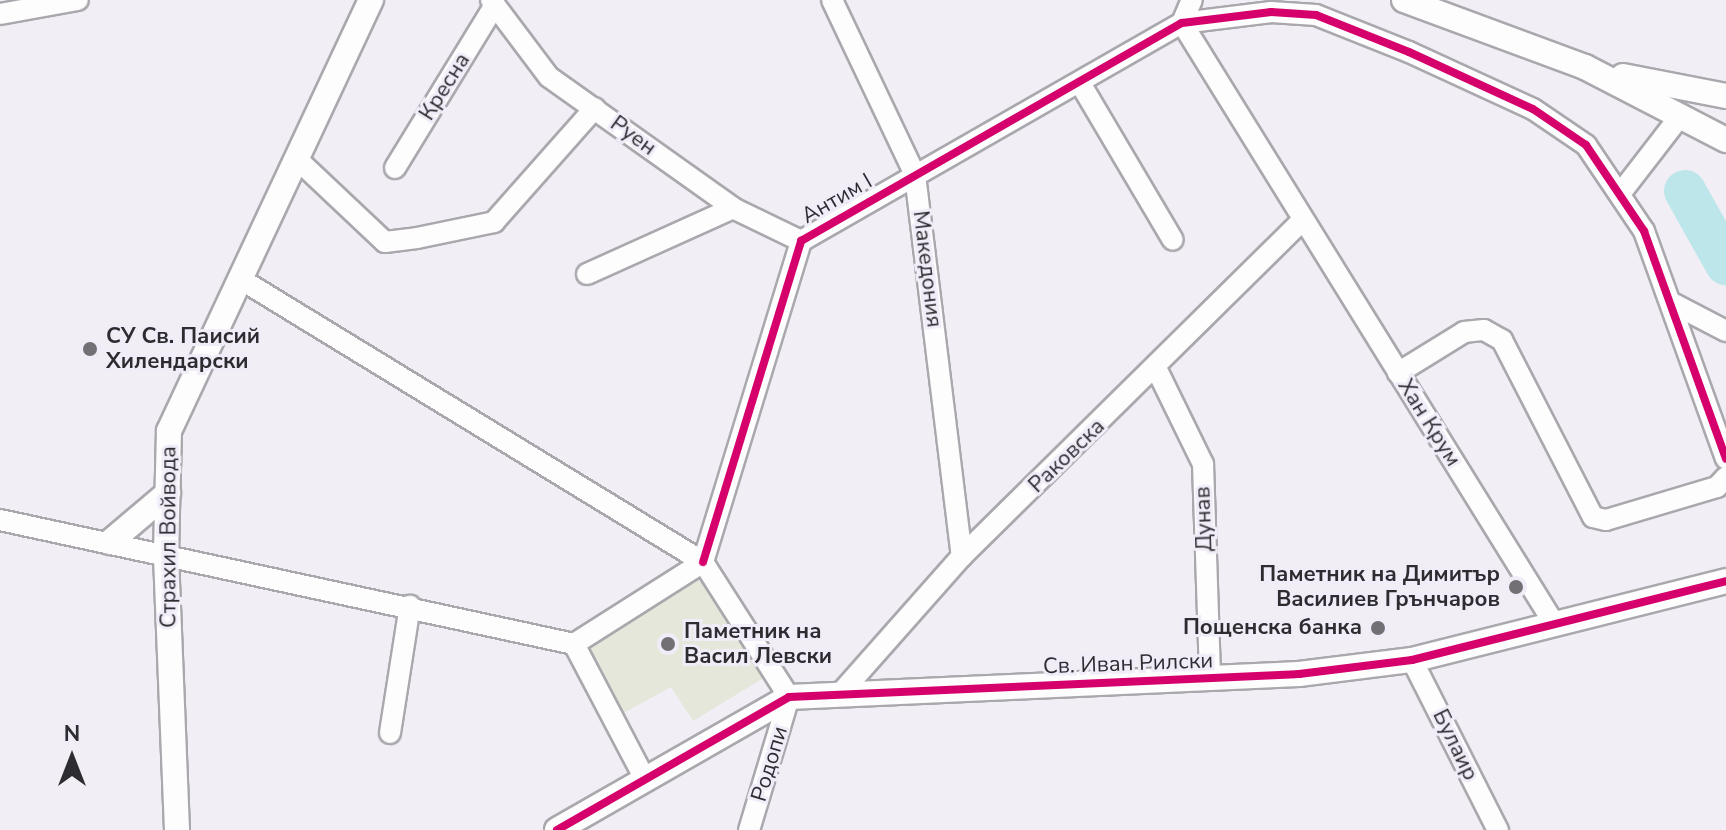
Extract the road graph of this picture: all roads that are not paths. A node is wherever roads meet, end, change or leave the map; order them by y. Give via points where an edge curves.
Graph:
1 (78, 0) edge
2 (371, 0) edge
3 (832, 0) edge
4 (1192, 0) edge
5 (1404, 0) edge
6 (493, 3) edge
7 (0, 14) edge
8 (1182, 23) junction
9 (1585, 67) junction
10 (1080, 83) junction
11 (1726, 96) edge
12 (595, 108) junction
13 (1681, 115) junction
14 (1726, 140) edge
15 (299, 161) junction
16 (395, 168) dead end
17 (915, 175) junction
18 (1628, 183) junction
19 (733, 208) junction
20 (1300, 223) junction
21 (1173, 240) dead end
22 (801, 241) junction
23 (587, 274) dead end
24 (242, 280) junction
25 (1674, 304) junction
26 (1726, 331) edge
27 (1157, 370) junction
28 (1398, 373) junction
29 (1726, 459) edge
30 (1726, 477) edge
31 (168, 493) junction
32 (0, 520) edge
33 (110, 542) junction
34 (166, 553) junction
35 (962, 556) junction
36 (703, 562) junction
37 (1726, 581) edge
38 (410, 606) junction
39 (1555, 625) junction
40 (574, 644) junction
41 (1412, 660) junction
42 (1210, 679) junction
43 (840, 694) junction
44 (789, 697) junction
45 (390, 733) dead end
46 (645, 779) junction
47 (177, 830) edge
48 (557, 830) edge
49 (749, 830) edge
50 (1498, 830) edge

1 - 7 street
2 - 15 street, Страхил Войвода
3 - 17 street, Македония
4 - 8 street
5 - 9 street
6 - 12 street, Руен via 549,77
6 - 16 street, Кресна
8 - 10 street, Антим I
8 - 18 street via 1316,15 1533,109 1586,145
8 - 20 street, Хан Крум
9 - 11 street
9 - 13 street
10 - 17 street, Антим I
10 - 21 street
12 - 15 street via 494,222 417,238 385,242
12 - 19 street, Руен
13 - 14 street
13 - 18 street
15 - 24 street, Страхил Войвода
17 - 22 street, Антим I
17 - 35 street, Македония
18 - 25 street
19 - 22 street, Руен
19 - 23 street
20 - 27 street, Раковска
20 - 28 street, Хан Крум
22 - 36 street, Антим I
24 - 31 street, Страхил Войвода via 169,431
24 - 36 street
25 - 26 street
25 - 29 street
27 - 35 street, Раковска
27 - 42 street, Дунав via 1203,464
28 - 30 street via 1464,332 1484,330 1502,340 1593,517 1606,520 1717,487
28 - 39 street, Хан Крум
31 - 33 street
31 - 34 street, Страхил Войвода
32 - 33 street
33 - 34 street
34 - 38 street
34 - 47 street, Страхил Войвода
35 - 43 street, Раковска
36 - 40 street
36 - 44 street
37 - 39 street, Св. Иван Рилски
38 - 40 street
38 - 45 street
39 - 41 street, Св. Иван Рилски
40 - 46 street
41 - 42 street, Св. Иван Рилски
41 - 50 street, Булаир
42 - 43 street, Св. Иван Рилски
43 - 44 street, Св. Иван Рилски
44 - 46 street, Св. Иван Рилски
44 - 49 street, Родопи
46 - 48 street, Св. Иван Рилски

